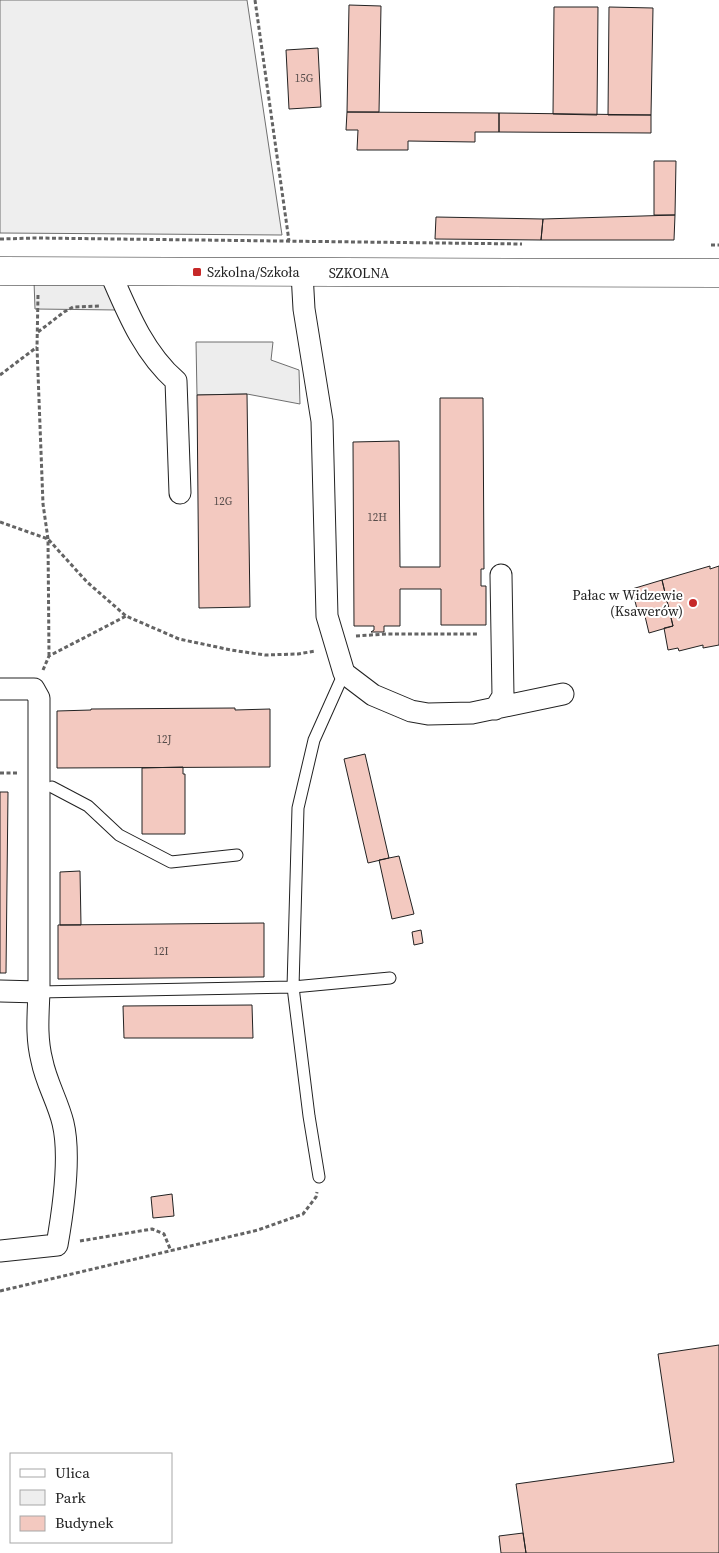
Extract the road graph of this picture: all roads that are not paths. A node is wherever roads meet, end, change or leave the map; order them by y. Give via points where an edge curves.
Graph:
1 (13, 271) edge
2 (110, 272) junction
3 (302, 273) junction
4 (719, 273) edge
5 (180, 493) dead end
6 (501, 575) dead end
7 (344, 673) junction
8 (0, 689) edge
9 (563, 694) dead end
10 (495, 709) junction
11 (52, 787) dead end
12 (237, 855) dead end
13 (390, 978) dead end
14 (293, 987) junction
15 (0, 991) edge
16 (39, 992) junction
17 (319, 1177) road end
18 (0, 1251) edge

1 - 2 street, SZKOLNA
2 - 3 street, SZKOLNA
2 - 5 street via 144,342 161,368 176,381
3 - 4 street, SZKOLNA
3 - 7 street via 304,309 322,421 327,616
6 - 10 street via 503,696
7 - 10 street via 373,695 411,711 472,713
7 - 14 lane via 314,740 298,808
8 - 16 street via 34,689 39,698
9 - 10 street
11 - 12 lane via 88,806 119,835 171,862
13 - 14 lane
14 - 16 lane
14 - 17 lane
15 - 16 street
16 - 18 street via 38,1038 42,1062 63,1123 66,1150 64,1209 57,1245

